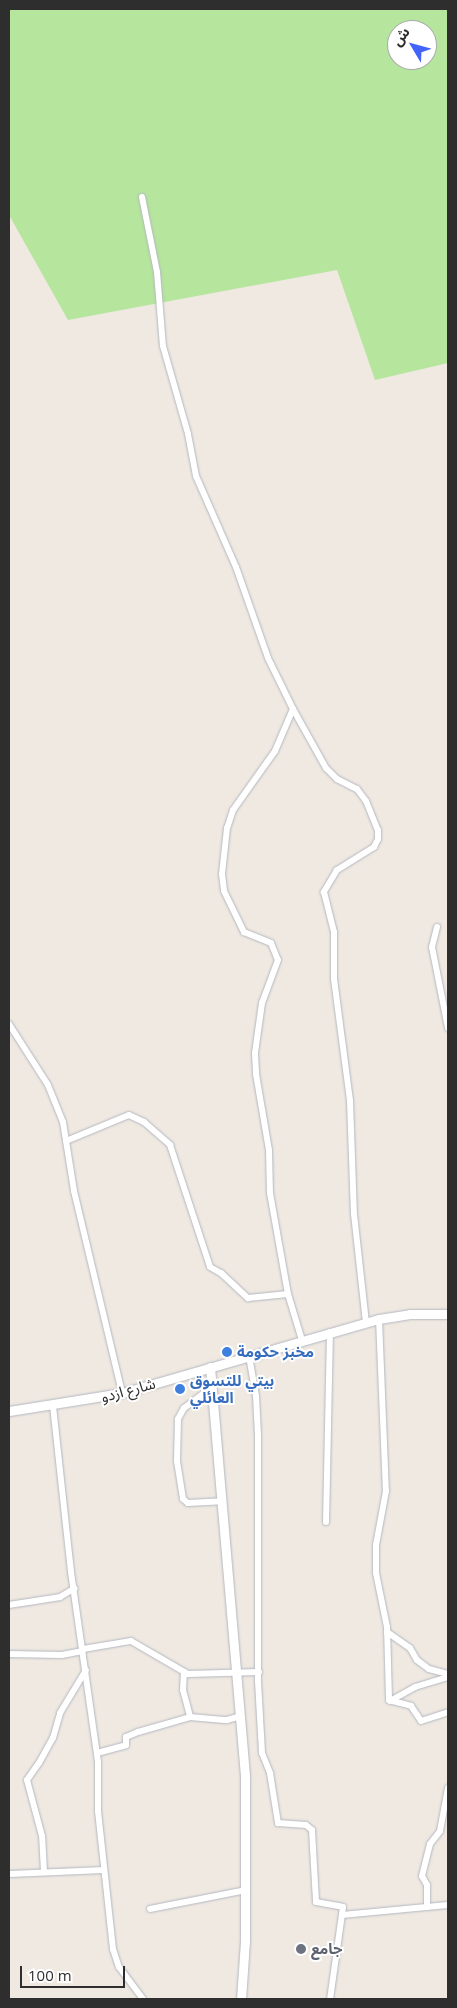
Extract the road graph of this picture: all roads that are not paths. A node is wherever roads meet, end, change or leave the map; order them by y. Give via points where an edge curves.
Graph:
1 (142, 197) dead end
2 (293, 709) junction
3 (437, 927) dead end
4 (9, 1024) edge
5 (448, 1028) edge
6 (66, 1140) junction
7 (288, 1294) junction
8 (448, 1314) edge
9 (379, 1319) junction
10 (366, 1322) junction
11 (330, 1332) junction
12 (302, 1340) junction
13 (249, 1356) junction
14 (210, 1367) junction
15 (212, 1387) junction
16 (122, 1394) junction
17 (53, 1406) junction
18 (9, 1411) edge
19 (222, 1501) junction
20 (326, 1522) dead end
21 (75, 1588) junction
22 (9, 1605) edge
23 (387, 1632) junction
24 (83, 1650) junction
25 (9, 1654) edge
26 (86, 1670) junction
27 (184, 1672) junction
28 (238, 1672) junction
29 (258, 1672) junction
30 (448, 1675) edge
31 (390, 1701) junction
32 (448, 1712) edge
33 (241, 1716) junction
34 (190, 1718) junction
35 (97, 1753) junction
36 (448, 1788) edge
37 (104, 1870) junction
38 (44, 1872) junction
39 (10, 1874) dead end
40 (246, 1890) junction
41 (448, 1905) edge
42 (427, 1907) junction
43 (150, 1909) dead end
44 (342, 1915) junction
45 (143, 1999) edge
46 (241, 1999) edge
47 (330, 1999) edge

1 - 2 street via 158,272 163,346 188,434 196,476 236,567 268,658
2 - 7 street via 275,752 234,810 227,828 222,874 224,891 244,932 271,943 278,960 262,1003 255,1053 268,1150 270,1193
2 - 10 street via 326,768 337,779 357,789 366,801 378,830 374,847 337,870 324,892 334,932 334,979 350,1101 354,1214
3 - 5 street via 432,947
4 - 6 street via 57,1101
6 - 7 street via 129,1116 144,1122 170,1145 210,1267 227,1277 248,1298
6 - 16 street via 74,1191
7 - 12 street
8 - 9 street, شارع ازدو via 410,1314
9 - 10 street, شارع ازدو
9 - 23 street via 386,1491 376,1545 376,1574
10 - 11 street, شارع ازدو
11 - 12 street, شارع ازدو
11 - 20 street
12 - 13 street, شارع ازدو
13 - 14 street, شارع ازدو
13 - 29 street via 258,1436
14 - 15 street
14 - 16 street, شارع ازدو
15 - 19 street
15 - 19 street via 184,1408 178,1419 176,1453 182,1499 188,1503
16 - 17 street, شارع ازدو
17 - 18 street, شارع ازدو
17 - 21 street
19 - 28 street
21 - 22 street via 60,1597
21 - 24 street
23 - 30 street via 410,1648 417,1660 429,1669
23 - 31 street
24 - 25 street via 62,1655
24 - 26 street
24 - 27 street via 131,1642
26 - 35 street
26 - 38 street via 60,1713 40,1764 27,1780 42,1836
27 - 28 street
27 - 34 street via 183,1690
28 - 29 street
28 - 33 street
29 - 44 street via 262,1753 270,1773 277,1820 282,1825 306,1825 312,1830 314,1898 320,1904 343,1907
30 - 31 street via 415,1687
31 - 32 street via 411,1706 423,1722
33 - 34 street via 227,1720
33 - 40 street
34 - 35 street via 126,1736 126,1746
35 - 37 street
36 - 42 street via 440,1831 430,1844 422,1876 427,1885
37 - 38 street
37 - 45 street via 114,1958
38 - 39 street
40 - 43 street
40 - 46 street
41 - 42 street
42 - 44 street
44 - 47 street

